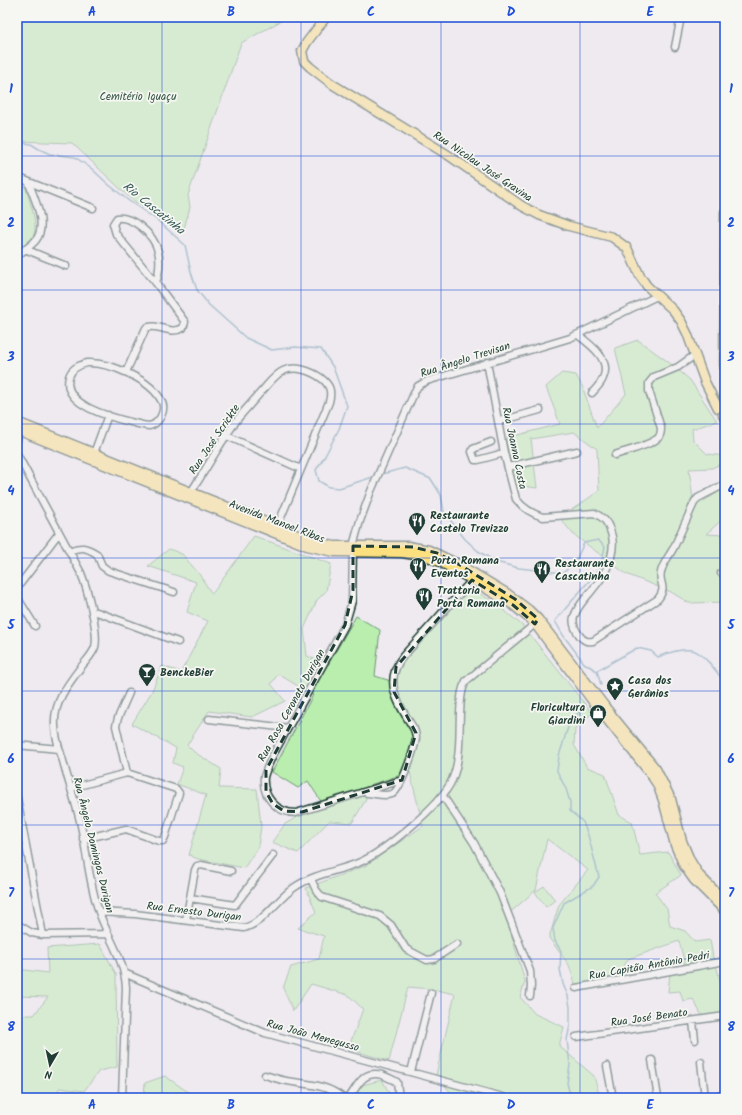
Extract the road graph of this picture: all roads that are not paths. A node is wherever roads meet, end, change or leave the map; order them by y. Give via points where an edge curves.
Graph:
1 (326, 17) edge
2 (681, 17) edge
3 (675, 47) dead end
4 (17, 177) edge
5 (29, 183) junction
6 (93, 208) dead end
7 (725, 212) edge
8 (25, 249) junction
9 (17, 256) edge
10 (66, 266) dead end
11 (725, 274) edge
12 (156, 283) junction
13 (657, 296) junction
14 (725, 334) edge
15 (578, 335) junction
16 (724, 349) edge
17 (695, 355) junction
18 (487, 362) junction
19 (126, 372) junction
20 (592, 393) dead end
21 (540, 410) dead end
22 (722, 413) edge
23 (108, 415) junction
24 (498, 419) junction
25 (19, 427) edge
26 (227, 436) junction
27 (17, 440) edge
28 (492, 442) dead end
29 (577, 451) dead end
30 (73, 452) junction
31 (504, 452) junction
32 (94, 453) junction
33 (17, 454) edge
34 (615, 455) dead end
35 (99, 463) junction
36 (120, 464) junction
37 (508, 467) junction
38 (301, 469) junction
39 (725, 484) edge
40 (192, 496) junction
41 (258, 527) junction
42 (277, 527) junction
43 (59, 533) junction
44 (283, 537) junction
45 (302, 537) junction
46 (353, 550) junction
47 (69, 551) junction
48 (472, 580) junction
49 (488, 582) junction
50 (17, 588) edge
51 (174, 592) dead end
52 (17, 597) edge
53 (92, 613) junction
54 (537, 622) junction
55 (35, 626) dead end
56 (178, 642) dead end
57 (130, 694) dead end
58 (604, 711) junction
59 (209, 719) dead end
60 (288, 728) junction
61 (17, 745) edge
62 (59, 749) junction
63 (127, 773) junction
64 (402, 780) junction
65 (71, 788) junction
66 (363, 793) junction
67 (443, 796) junction
68 (17, 798) edge
69 (83, 839) junction
70 (273, 855) dead end
71 (231, 871) dead end
72 (311, 879) junction
73 (191, 898) junction
74 (725, 901) edge
75 (725, 911) edge
76 (99, 912) junction
77 (188, 920) junction
78 (17, 924) edge
79 (108, 934) junction
80 (43, 935) junction
81 (457, 944) dead end
82 (725, 962) edge
83 (124, 973) junction
84 (576, 988) dead end
85 (431, 992) dead end
86 (530, 996) dead end
87 (725, 1016) edge
88 (693, 1021) junction
89 (576, 1037) dead end
90 (695, 1040) dead end
91 (652, 1060) dead end
92 (701, 1062) dead end
93 (607, 1066) dead end
94 (392, 1068) junction
95 (402, 1070) junction
96 (411, 1072) junction
97 (265, 1075) dead end
98 (390, 1078) junction
99 (398, 1084) junction
100 (725, 1095) edge
101 (495, 1096) edge
102 (502, 1097) dead end
103 (122, 1098) edge
104 (343, 1098) edge
105 (349, 1098) edge
106 (399, 1098) edge
107 (613, 1098) edge
108 (658, 1098) edge
109 (706, 1098) edge

1 - 13 main road, Rua Nicolau José Gravina via 302,51 304,61 310,67 336,86 448,154 522,206 569,226 618,240 627,248 643,281
2 - 3 street
4 - 5 street
5 - 6 street
5 - 8 street via 40,216 41,228 36,239
7 - 11 main road
8 - 9 street
8 - 10 street
11 - 14 main road
12 - 12 street via 160,263 152,238 128,219 117,218 113,224 116,234
12 - 19 street via 183,318 183,328 174,331 150,326 146,328
13 - 15 street, Rua Ângelo Trevisan
13 - 17 main road, Rua Nicolau José Gravina via 681,321
14 - 16 main road
15 - 18 street, Rua Ângelo Trevisan
15 - 20 street via 604,362 605,374
16 - 22 main road
17 - 22 main road, Rua Nicolau José Gravina via 705,382
17 - 34 street via 678,367 654,377 649,383 649,391 661,428 659,437
18 - 24 street, Rua Joanna Costa
18 - 46 street, Rua Ângelo Trevisan via 418,386 374,483
19 - 23 street via 153,390 162,402 163,412 155,424 149,426
19 - 23 street via 105,364 87,363 80,364 70,374 68,387 75,398 88,407
21 - 24 street via 504,420
23 - 32 street
24 - 31 street, Rua Joanna Costa
25 - 27 street
25 - 30 main road
25 - 32 main road, Avenida Manoel Ribas
26 - 38 street
26 - 38 street, Rua José Scrickte via 246,409 284,370 301,370 314,374 323,380 331,392 328,407
26 - 40 street, Rua José Scrickte
28 - 31 street via 473,449 475,460
29 - 37 street
30 - 32 main road via 88,456
30 - 35 main road
31 - 37 street, Rua Joanna Costa
32 - 36 main road, Avenida Manoel Ribas
33 - 43 street, Rua Ângelo Domingos Durigan
35 - 36 main road via 103,460
35 - 40 main road via 177,494
36 - 40 main road, Avenida Manoel Ribas
37 - 39 street, Rua Joanna Costa via 516,499 536,515 551,517 594,513 607,522 614,539 608,568 574,617 574,627 585,641 589,642 658,598 663,588 661,571 695,501
38 - 42 street
40 - 41 main road, Avenida Manoel Ribas
40 - 42 main road, Avenida Manoel Ribas via 203,497
41 - 42 main road via 273,530
41 - 44 main road, Avenida Manoel Ribas
42 - 45 main road, Avenida Manoel Ribas
43 - 47 street, Rua Ângelo Domingos Durigan
43 - 50 street
44 - 45 main road via 286,534
44 - 46 main road, Avenida Manoel Ribas via 316,549 334,552
45 - 46 main road, Avenida Manoel Ribas
46 - 48 main road, Avenida Manoel Ribas via 420,555 440,562
46 - 49 main road, Avenida Manoel Ribas via 402,546 429,550 452,560
46 - 60 street, Rua Rosa Ceronato Durigan via 352,602 345,626
47 - 51 street via 82,548 97,554 102,566 109,571
47 - 53 street, Rua Ângelo Domingos Durigan via 84,580
48 - 49 main road via 476,578
48 - 54 main road, Avenida Manoel Ribas
48 - 64 street via 403,656 394,674 393,685 398,702 416,733
49 - 54 main road, Avenida Manoel Ribas via 522,604
52 - 55 street
53 - 56 street via 97,612
53 - 62 street, Rua Ângelo Domingos Durigan via 96,635 94,650 66,688 56,710 54,725
54 - 58 main road, Avenida Manoel Ribas
54 - 67 street, Rua Ernesto Durigan via 463,686 458,761 453,779
57 - 63 street via 116,726
58 - 74 main road, Avenida Manoel Ribas via 656,769 671,799 690,860 699,875
58 - 75 main road, Avenida Manoel Ribas via 657,784 684,866 694,880
59 - 60 street
60 - 66 street, Rua Rosa Ceronato Durigan via 264,777 266,792 278,809 290,813 302,812
61 - 62 street
62 - 65 street, Rua Ângelo Domingos Durigan
63 - 65 street
63 - 69 street via 178,791 163,841 126,829
64 - 66 street, Rua Rosa Ceronato Durigan
64 - 66 street via 392,794
65 - 69 street, Rua Ângelo Domingos Durigan
67 - 72 street, Rua Ernesto Durigan via 377,853 360,862
67 - 86 street via 474,843 500,892 530,971
68 - 80 street
69 - 76 street, Rua Ângelo Domingos Durigan via 89,876
70 - 73 street via 235,905
71 - 73 street via 197,866
72 - 77 street, Rua Ernesto Durigan via 289,891 259,921 249,927
72 - 81 street via 322,896 380,916 391,925 406,949 427,960 434,959
73 - 77 street
76 - 77 street, Rua Ernesto Durigan
76 - 79 street, Rua Ângelo Domingos Durigan
78 - 80 street via 32,933
79 - 80 street
79 - 83 street, Rua Ângelo Domingos Durigan
82 - 84 street, Rua Capitão Antônio Pedri
83 - 94 street, Rua João Menegusso via 265,1033
83 - 103 street, Rua Ângelo Domingos Durigan via 126,988
85 - 96 street
87 - 88 street, Rua José Benato
88 - 89 street, Rua José Benato
88 - 90 street
91 - 108 street
92 - 109 street
93 - 107 street
94 - 95 street, Rua João Menegusso
94 - 98 street
95 - 96 street, Rua João Menegusso
95 - 99 street
96 - 101 street, Rua João Menegusso
97 - 104 street via 319,1086 334,1091
98 - 99 street
98 - 105 street via 369,1074
99 - 106 street
100 - 109 street
101 - 102 street, Rua João Menegusso

